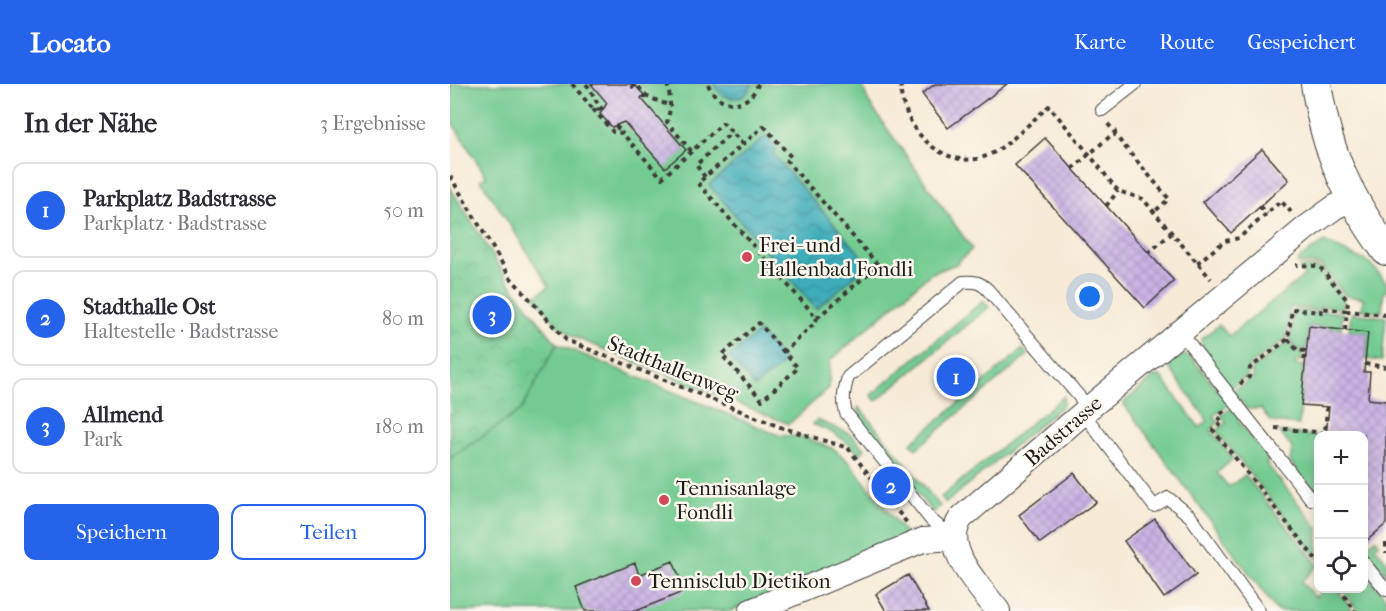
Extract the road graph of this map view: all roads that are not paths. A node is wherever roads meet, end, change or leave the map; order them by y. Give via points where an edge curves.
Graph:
1 (1135, 84) edge
2 (1316, 84) edge
3 (1102, 110) dead end
4 (1353, 198) junction
5 (1386, 250) edge
6 (1180, 333) junction
7 (1086, 410) junction
8 (1311, 499) dead end
9 (954, 538) junction
10 (1368, 568) edge
11 (1386, 590) edge
12 (751, 611) edge
13 (998, 611) edge
14 (1259, 611) edge

1 - 3 lane
2 - 4 street via 1333,156
4 - 5 street
4 - 6 street, Badstrasse via 1306,228
6 - 7 street, Badstrasse
6 - 8 lane
7 - 9 street, Badstrasse via 961,519
7 - 9 lane via 988,290 974,281 963,282 848,377 843,404 846,413 931,520
7 - 14 lane via 1154,506 1168,498 1190,516
9 - 12 street via 923,540
9 - 13 street via 963,564
10 - 11 lane

